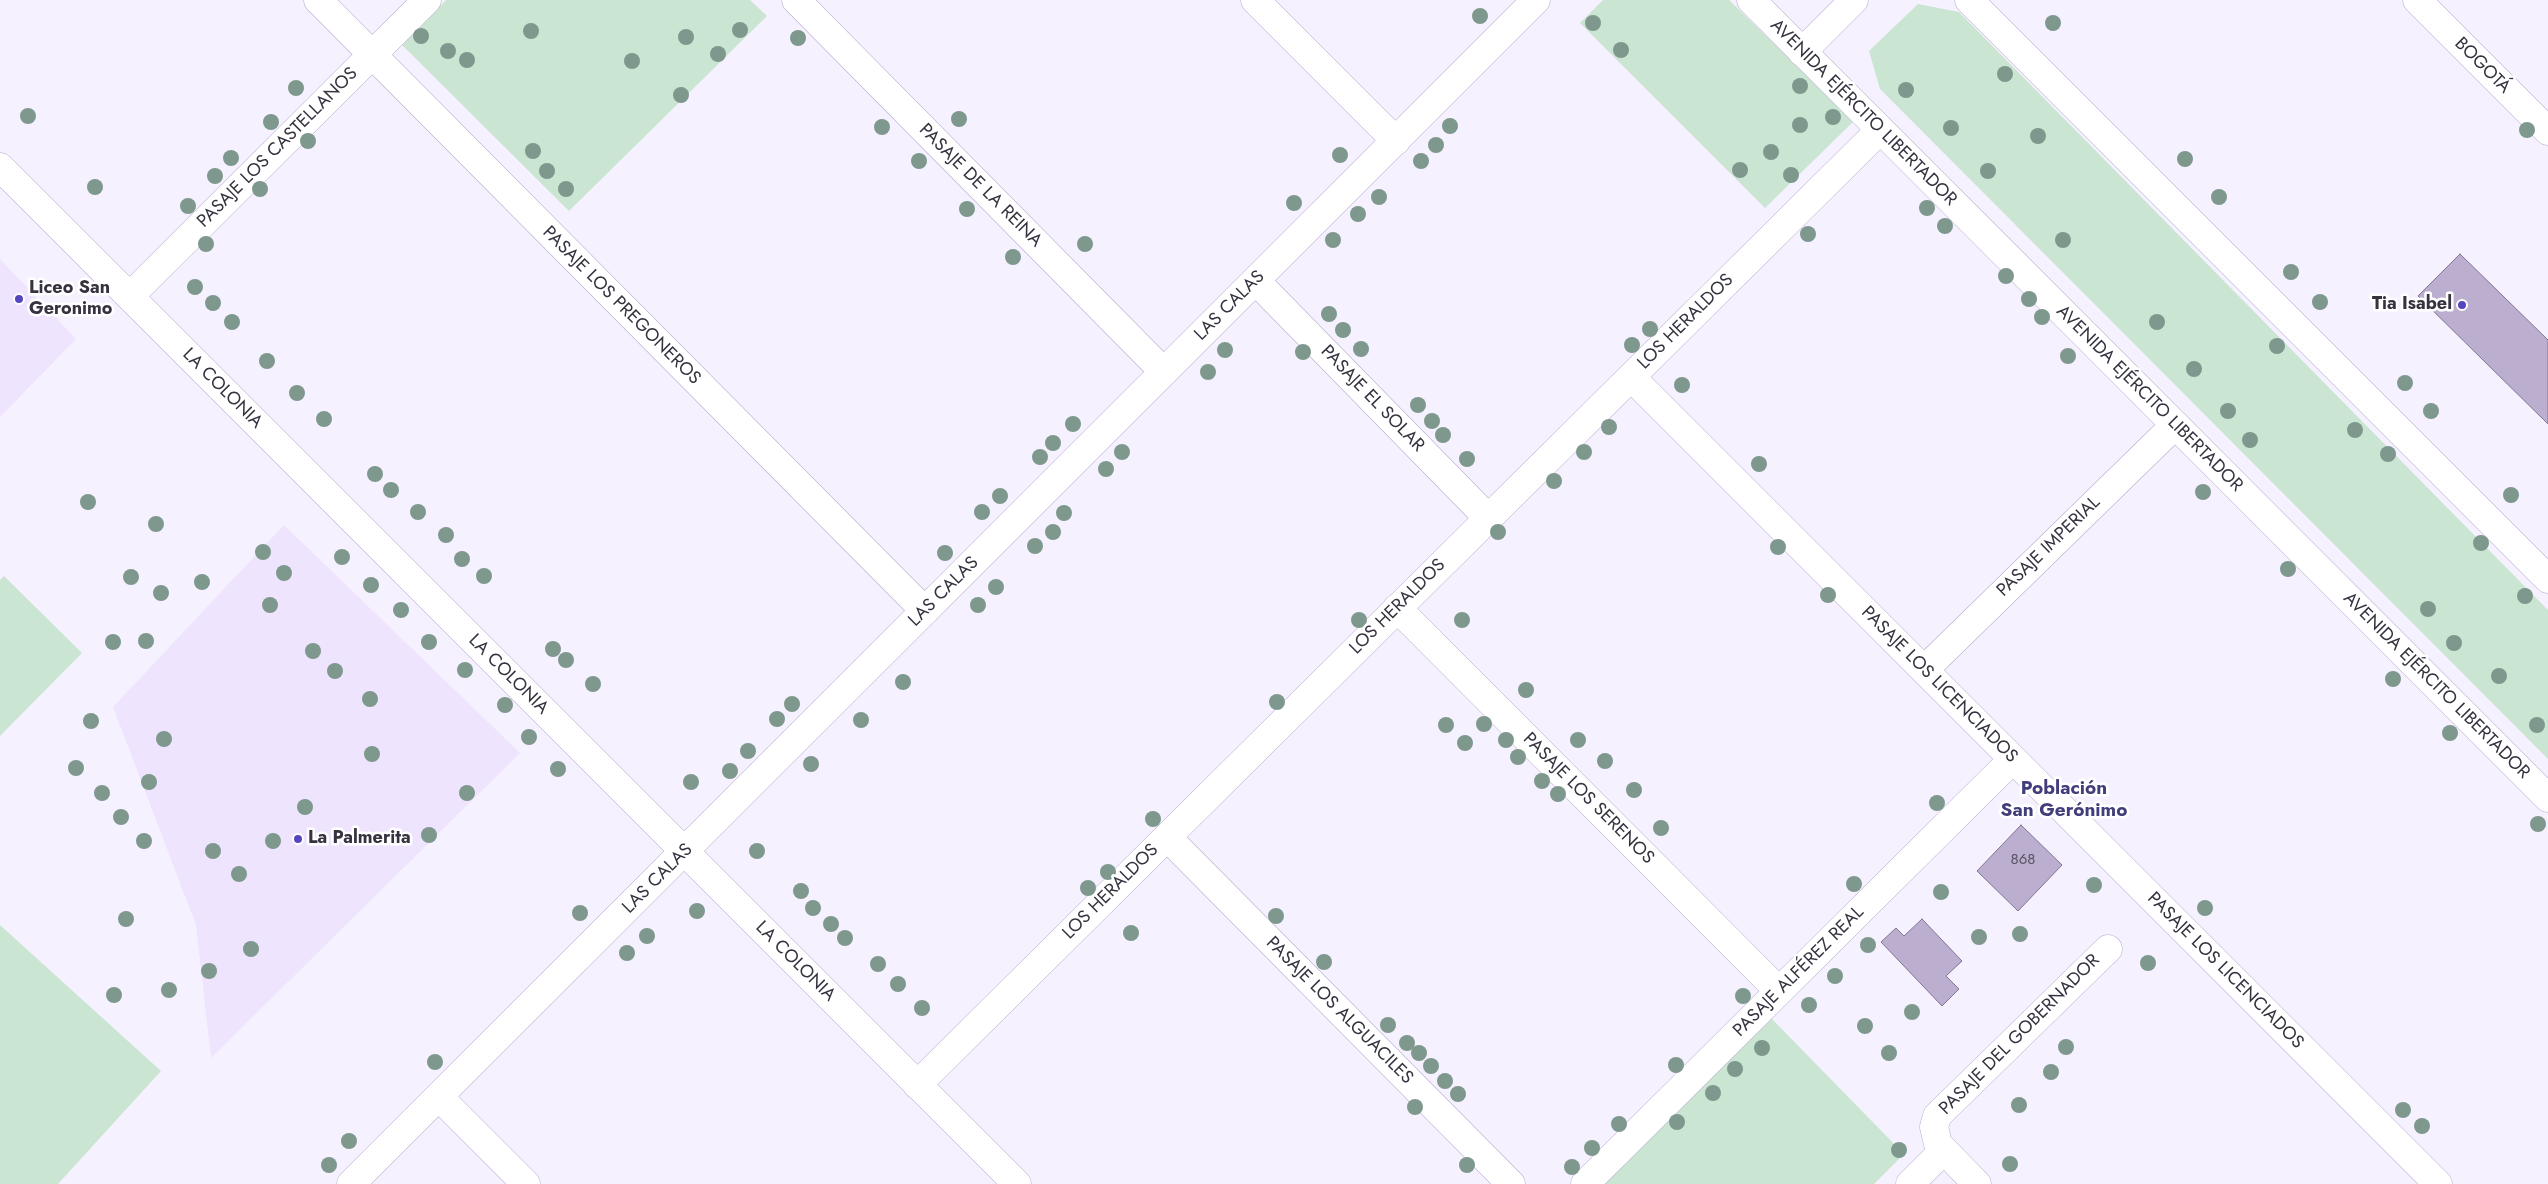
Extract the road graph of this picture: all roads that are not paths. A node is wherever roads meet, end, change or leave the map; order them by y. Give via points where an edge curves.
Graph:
1 (318, 0) edge
2 (427, 0) edge
3 (796, 0) edge
4 (1255, 0) edge
5 (1536, 0) edge
6 (1751, 0) edge
7 (1854, 0) edge
8 (1969, 0) edge
9 (2417, 0) edge
10 (1802, 52) junction
11 (372, 55) junction
12 (1880, 130) junction
13 (2548, 131) edge
14 (1396, 141) junction
15 (0, 167) edge
16 (1256, 281) junction
17 (130, 296) junction
18 (1164, 372) junction
19 (1631, 377) junction
20 (2175, 425) junction
21 (1488, 518) junction
22 (2548, 578) edge
23 (1398, 608) junction
24 (925, 611) junction
25 (1924, 670) junction
26 (2013, 759) junction
27 (2548, 798) edge
28 (1167, 837) junction
29 (685, 852) junction
30 (2108, 949) dead end
31 (1779, 991) junction
32 (917, 1085) junction
33 (439, 1097) junction
34 (1944, 1150) junction
35 (351, 1184) edge
36 (526, 1184) edge
37 (1017, 1184) edge
38 (1511, 1184) edge
39 (1584, 1184) edge
40 (1910, 1184) edge
41 (1977, 1184) edge
42 (2438, 1184) edge

1 - 11 street, PASAJE LOS PREGONEROS
2 - 11 street, PASAJE LOS CASTELLANOS
3 - 18 street, PASAJE DE LA REINA
4 - 14 street
5 - 14 street, LAS CALAS
6 - 10 street, AVENIDA EJÉRCITO LIBERTADOR
7 - 10 street
8 - 22 street
9 - 13 street, BOGOTÁ
10 - 12 street, AVENIDA EJÉRCITO LIBERTADOR
11 - 17 street, PASAJE LOS CASTELLANOS
11 - 24 street, PASAJE LOS PREGONEROS
12 - 19 street, LOS HERALDOS
12 - 20 street, AVENIDA EJÉRCITO LIBERTADOR
14 - 16 street, LAS CALAS
15 - 17 street, LA COLONIA
16 - 18 street, LAS CALAS
16 - 21 street, PASAJE EL SOLAR
17 - 29 street, LA COLONIA
18 - 24 street, LAS CALAS
19 - 21 street, LOS HERALDOS
19 - 25 street, PASAJE LOS LICENCIADOS
20 - 25 street, PASAJE IMPERIAL
20 - 27 street, AVENIDA EJÉRCITO LIBERTADOR
21 - 23 street, LOS HERALDOS
23 - 28 street, LOS HERALDOS
23 - 31 street, PASAJE LOS SERENOS
24 - 29 street, LAS CALAS
25 - 26 street, PASAJE LOS LICENCIADOS
26 - 31 street, PASAJE ALFÉREZ REAL
26 - 42 street, PASAJE LOS LICENCIADOS
28 - 32 street, LOS HERALDOS
28 - 38 street, PASAJE LOS ALGUACILES
29 - 32 street, LA COLONIA
29 - 33 street, LAS CALAS
30 - 34 street, PASAJE DEL GOBERNADOR via 1944,1107 1934,1127 1935,1136
31 - 39 street, PASAJE ALFÉREZ REAL
32 - 37 street, LA COLONIA
33 - 35 street, LAS CALAS
33 - 36 street
34 - 40 street
34 - 41 street, PASAJE DEL GOBERNADOR

